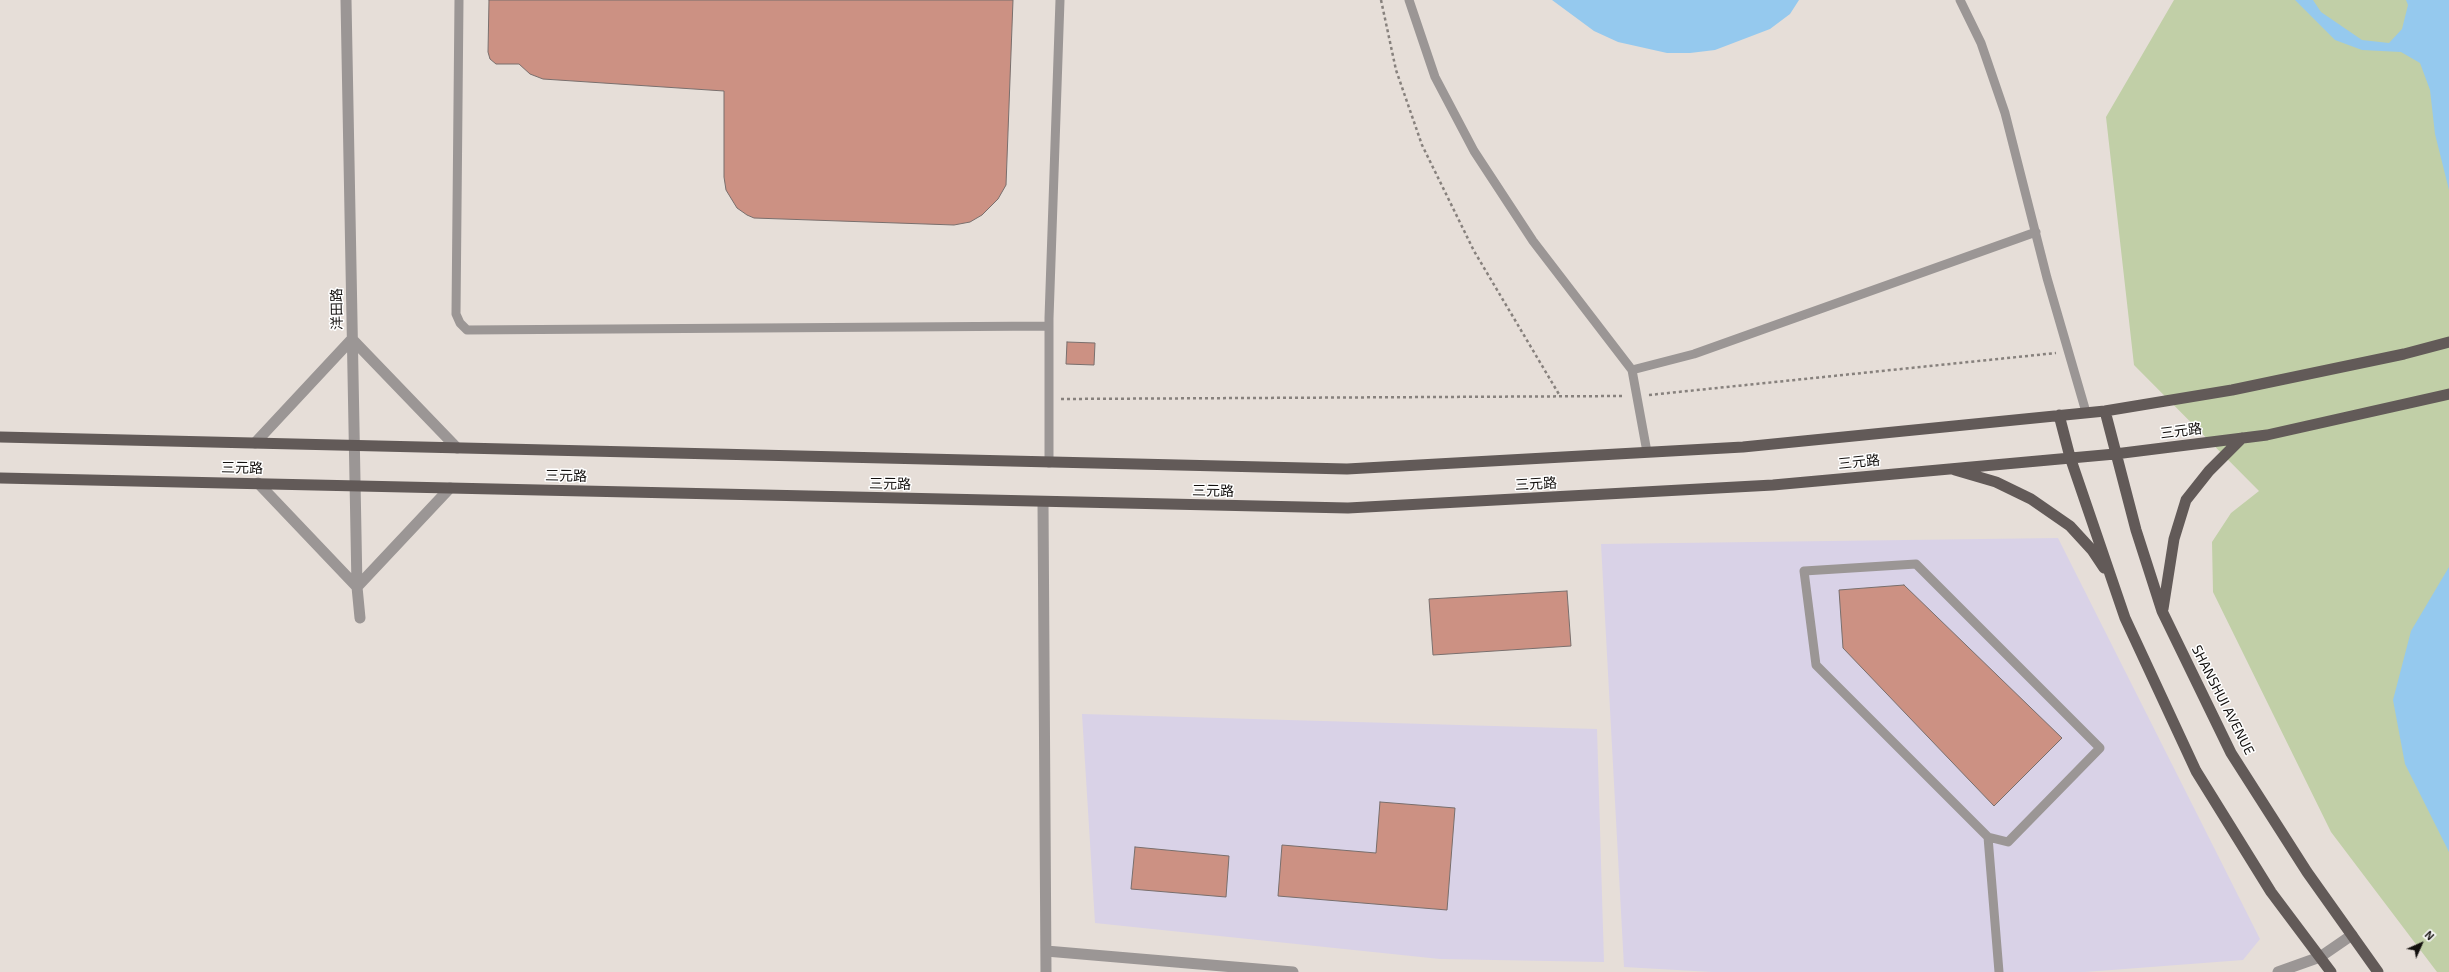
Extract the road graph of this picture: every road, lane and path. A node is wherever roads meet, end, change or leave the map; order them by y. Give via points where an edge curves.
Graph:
1 (346, 0) edge
2 (459, 0) edge
3 (1060, 0) edge
4 (1381, 0) edge
5 (1409, 0) edge
6 (1960, 0) edge
7 (2036, 232) junction
8 (1049, 326) junction
9 (352, 340) junction
10 (2449, 342) edge
11 (2068, 352) junction
12 (1632, 370) junction
13 (2449, 394) edge
14 (1637, 396) junction
15 (1560, 397) junction
16 (1049, 399) junction
17 (2105, 411) junction
18 (2086, 412) junction
19 (2059, 415) junction
20 (0, 437) edge
21 (2242, 438) junction
22 (255, 443) junction
23 (355, 445) junction
24 (457, 448) junction
25 (1647, 452) junction
26 (2115, 454) junction
27 (2070, 457) junction
28 (1049, 463) junction
29 (1949, 468) junction
30 (0, 478) edge
31 (258, 483) junction
32 (355, 485) junction
33 (450, 488) junction
34 (1043, 502) junction
35 (2114, 584) junction
36 (357, 587) junction
37 (2162, 611) junction
38 (360, 618) dead end
39 (1988, 837) junction
40 (2352, 935) junction
41 (1046, 950) junction
42 (2320, 957) junction
43 (1046, 972) edge
44 (1294, 972) edge
45 (1999, 972) edge
46 (2278, 972) edge
47 (2331, 972) edge
48 (2378, 972) edge

1 - 9 street, 洋田路
2 - 8 lane via 456,314 461,325 467,330
3 - 8 lane
4 - 15 path via 1396,70 1422,144 1474,251
5 - 12 lane via 1435,77 1474,151 1533,241
6 - 7 lane via 1981,43 2005,113
7 - 11 lane
7 - 12 lane via 1694,354
8 - 16 lane
9 - 22 street
9 - 23 street, 洋田路
9 - 24 street
10 - 17 main road, 三元路 via 2232,390
11 - 14 path
11 - 18 lane
12 - 14 lane
13 - 21 main road, 三元路 via 2267,435
14 - 15 path
14 - 25 lane
15 - 16 path
16 - 28 lane
17 - 18 main road, 三元路
17 - 26 main road, SHANSHUI AVENUE
18 - 19 main road, 三元路
19 - 25 main road, 三元路 via 1743,447
19 - 27 main road
20 - 22 main road, 三元路
21 - 26 main road, 三元路
21 - 37 main road via 2209,471 2186,500 2174,539
22 - 23 main road, 三元路
23 - 24 main road, 三元路
23 - 32 street, 洋田路
24 - 28 main road, 三元路
25 - 28 main road, 三元路 via 1347,469
26 - 27 main road, 三元路
26 - 37 main road, SHANSHUI AVENUE
27 - 29 main road, 三元路
27 - 35 main road
29 - 34 main road, 三元路 via 1773,485 1348,508
29 - 35 main road via 1996,482 2031,499 2070,526 2092,550
30 - 31 main road, 三元路
31 - 32 main road, 三元路
31 - 36 street
32 - 33 main road, 三元路
32 - 36 street, 洋田路
33 - 34 main road, 三元路
33 - 36 street
34 - 41 street
35 - 42 main road via 2125,618 2196,771 2271,892
36 - 38 street, 洋田路
37 - 40 main road, SHANSHUI AVENUE via 2231,753 2307,872
39 - 39 lane via 2008,842 2100,748 1916,564 1804,571 1816,665
39 - 45 lane
40 - 42 street
40 - 48 main road, SHANSHUI AVENUE
41 - 43 street
41 - 44 street
42 - 46 street
42 - 47 main road

